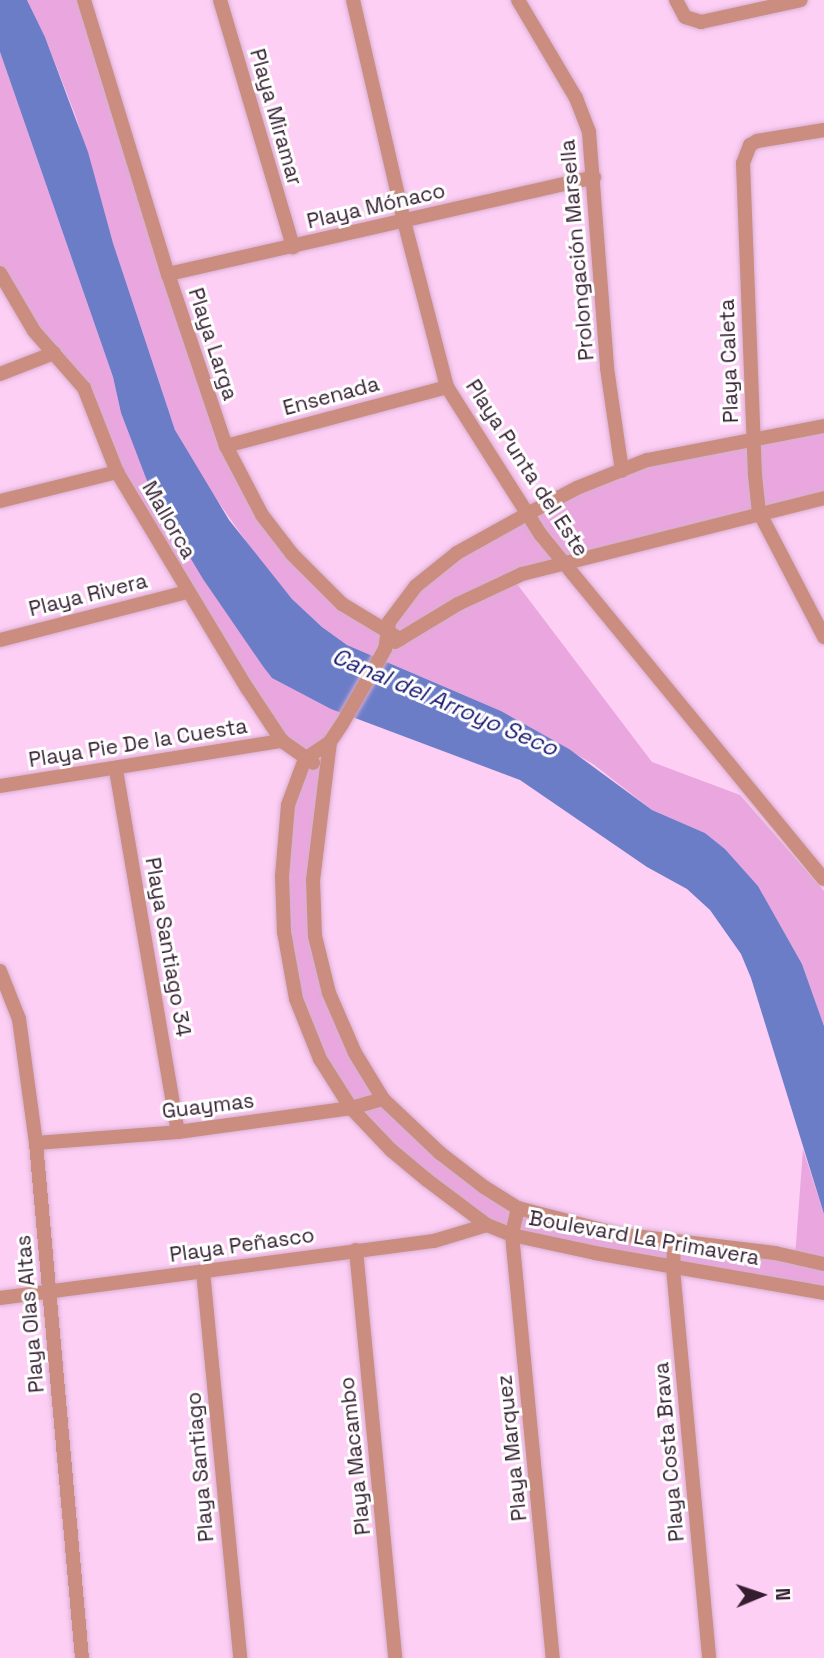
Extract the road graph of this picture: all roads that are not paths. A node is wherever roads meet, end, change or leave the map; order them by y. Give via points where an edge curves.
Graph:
1 (84, 0) edge
2 (220, 0) edge
3 (354, 0) edge
4 (518, 0) edge
5 (676, 0) edge
6 (797, 1) edge
7 (824, 130) edge
8 (594, 177) junction
9 (404, 222) junction
10 (293, 247) junction
11 (0, 273) edge
12 (168, 274) junction
13 (54, 353) junction
14 (0, 373) edge
15 (447, 387) junction
16 (824, 426) edge
17 (753, 441) junction
18 (226, 446) junction
19 (622, 471) junction
20 (117, 472) junction
21 (824, 498) edge
22 (0, 501) edge
23 (759, 512) junction
24 (527, 514) junction
25 (562, 563) junction
26 (187, 592) junction
27 (386, 630) junction
28 (824, 637) edge
29 (400, 639) junction
30 (0, 640) edge
31 (382, 652) junction
32 (282, 741) junction
33 (330, 742) junction
34 (305, 759) junction
35 (116, 770) junction
36 (325, 770) junction
37 (0, 786) edge
38 (824, 879) edge
39 (0, 971) edge
40 (383, 1099) junction
41 (351, 1108) junction
42 (178, 1132) junction
43 (36, 1143) junction
44 (519, 1208) junction
45 (487, 1225) junction
46 (512, 1235) junction
47 (674, 1242) junction
48 (356, 1250) junction
49 (824, 1264) edge
50 (673, 1268) junction
51 (203, 1271) junction
52 (49, 1293) junction
53 (824, 1293) edge
54 (0, 1298) edge
55 (82, 1658) edge
56 (240, 1658) edge
57 (395, 1658) edge
58 (553, 1658) edge
59 (709, 1658) edge

1 - 12 street, Playa Larga
2 - 10 street, Playa Miramar
3 - 9 street, Playa Punta del Este
4 - 8 street, Prolongación Marsella via 582,110
5 - 6 street via 685,17 696,22
7 - 17 street, Playa Caleta via 757,141 750,145 743,163
8 - 9 street, Playa Mónaco
8 - 19 street, Prolongación Marsella via 607,368
9 - 10 street, Playa Mónaco
9 - 15 street, Playa Punta del Este
10 - 12 street, Playa Mónaco
11 - 13 street, Mallorca via 34,331
12 - 18 street, Playa Larga
13 - 14 street
13 - 20 street, Mallorca via 84,388
15 - 18 street, Ensenada
15 - 24 street, Playa Punta del Este
16 - 17 street, Boulevard La Primavera
17 - 19 street, Boulevard La Primavera via 647,460
17 - 23 street, Playa Caleta
18 - 27 street, Playa Larga via 262,515 292,554 342,604
19 - 24 street, Boulevard La Primavera
20 - 22 street
20 - 26 street, Mallorca
21 - 23 street, Boulevard La Primavera
23 - 25 street, Boulevard La Primavera
23 - 28 street, Playa Caleta
24 - 25 street, Playa Punta del Este
24 - 27 street, Boulevard La Primavera via 457,552 405,598
25 - 29 street, Boulevard La Primavera via 500,583
25 - 38 street, Playa Punta del Este
26 - 30 street, Playa Rivera
26 - 32 street, Mallorca
27 - 29 street, Playa Larga
27 - 31 street, Boulevard La Primavera
29 - 31 street, Boulevard La Primavera
31 - 33 street, Boulevard La Primavera
32 - 34 street, Mallorca
32 - 35 street, Playa Pie De la Cuesta
33 - 34 street, Boulevard La Primavera
33 - 36 street, Boulevard La Primavera
34 - 36 street, Mallorca
34 - 41 street, Boulevard La Primavera via 285,823 284,932 296,999 320,1059
35 - 37 street, Playa Pie De la Cuesta
35 - 42 street, Playa Santiago 34
36 - 40 street, Boulevard La Primavera via 313,880 315,936 329,993 355,1054
39 - 43 street, Playa Olas Altas via 19,1019
40 - 41 street, Guaymas
40 - 44 street, Boulevard La Primavera via 440,1153
41 - 42 street, Guaymas
41 - 45 street, Boulevard La Primavera via 391,1150
42 - 43 street, Guaymas
43 - 52 street, Playa Olas Altas
44 - 46 street
44 - 47 street, Boulevard La Primavera via 618,1234
45 - 46 street, Boulevard La Primavera
45 - 48 street, Playa Peñasco via 434,1241
46 - 50 street, Boulevard La Primavera
46 - 58 street, Playa Marquez
47 - 49 street, Boulevard La Primavera via 775,1253
47 - 50 street, Playa Costa Brava
48 - 51 street, Playa Peñasco
48 - 57 street, Playa Macambo
50 - 53 street, Boulevard La Primavera
50 - 59 street, Playa Costa Brava
51 - 52 street, Playa Peñasco
51 - 56 street, Playa Santiago
52 - 54 street, Playa Peñasco
52 - 55 street, Playa Olas Altas

